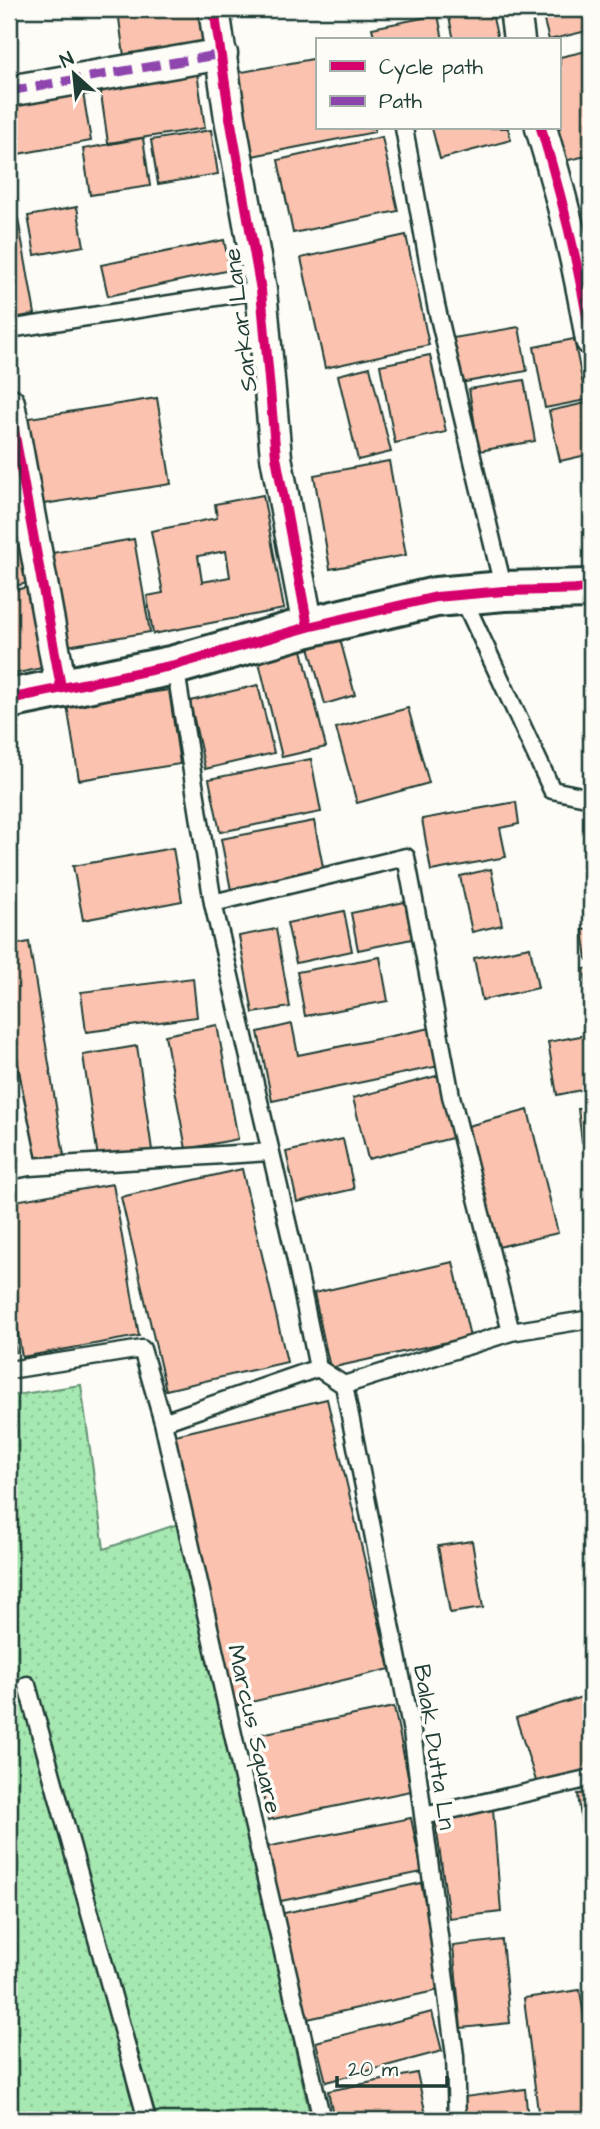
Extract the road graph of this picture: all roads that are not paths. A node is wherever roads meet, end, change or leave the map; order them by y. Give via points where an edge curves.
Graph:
1 (214, 9) edge
2 (515, 9) edge
3 (519, 38) edge
4 (222, 54) junction
5 (9, 91) edge
6 (404, 130) edge
7 (542, 130) edge
8 (261, 290) junction
9 (9, 329) edge
10 (591, 340) edge
11 (9, 403) edge
12 (591, 589) edge
13 (504, 591) junction
14 (461, 596) junction
15 (308, 627) junction
16 (175, 665) junction
17 (61, 687) junction
18 (9, 699) edge
19 (591, 797) edge
20 (213, 903) junction
21 (9, 1071) edge
22 (270, 1152) junction
23 (29, 1167) junction
24 (9, 1171) edge
25 (591, 1319) edge
26 (511, 1332) junction
27 (318, 1368) junction
28 (9, 1370) edge
29 (344, 1385) junction
30 (163, 1422) junction
31 (27, 1685) dead end
32 (591, 1779) edge
33 (424, 1816) junction
34 (147, 2120) edge
35 (322, 2120) edge
36 (457, 2120) edge

1 - 4 street, Sarkar Lane
2 - 3 street
4 - 5 street
4 - 8 street, Sarkar Lane
6 - 13 lane via 436,305
7 - 10 street via 563,201
8 - 9 lane
8 - 15 street, Sarkar Lane via 276,457
11 - 17 street
12 - 13 street
13 - 14 street
14 - 15 street via 436,597
14 - 19 lane via 552,790
15 - 16 street
16 - 17 street
16 - 20 lane
17 - 18 street
20 - 22 lane
20 - 26 lane via 406,856 451,1096
21 - 23 lane
22 - 23 lane
22 - 27 lane
23 - 24 lane
25 - 26 lane
26 - 29 lane
27 - 29 lane
27 - 30 lane
28 - 30 lane, Marcus Square via 142,1349
29 - 33 lane, Balak Dutta Ln via 412,1732
30 - 35 lane, Marcus Square
31 - 34 lane
32 - 33 lane
33 - 36 lane, Balak Dutta Ln via 455,2056

